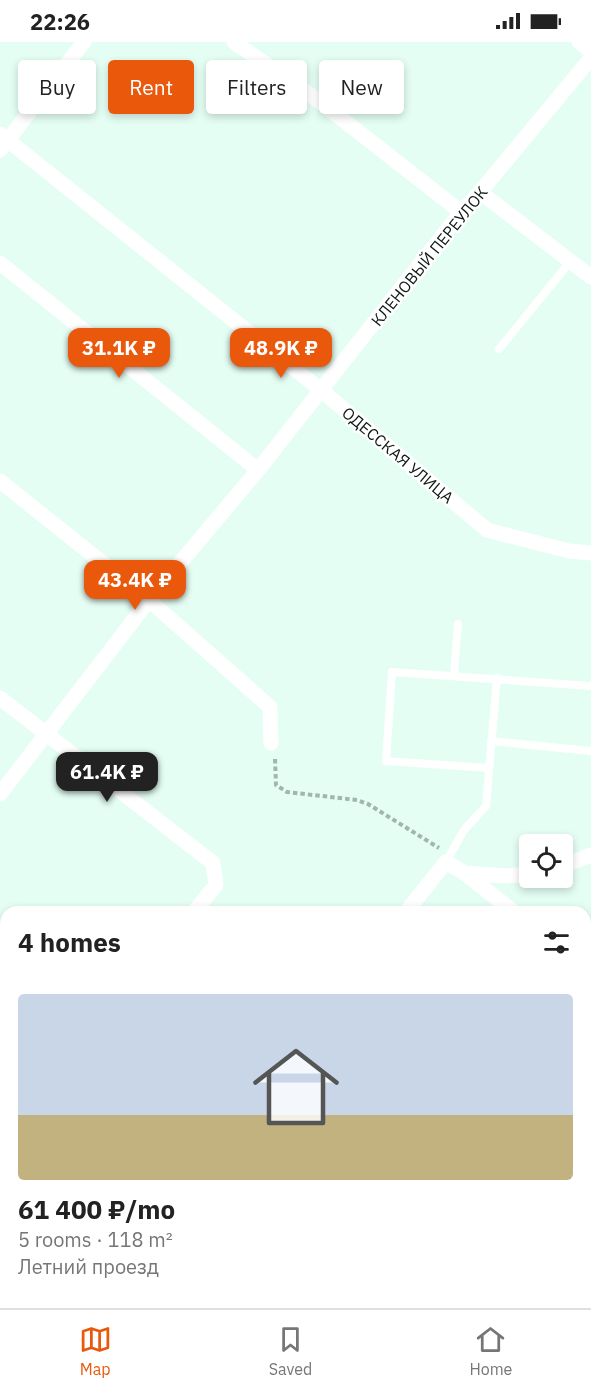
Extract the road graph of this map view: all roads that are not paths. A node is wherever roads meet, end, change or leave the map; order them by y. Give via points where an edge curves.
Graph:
1 (84, 42) edge
2 (234, 42) edge
3 (579, 42) edge
4 (591, 51) edge
5 (591, 58) edge
6 (3, 141) edge
7 (480, 192) junction
8 (461, 212) junction
9 (570, 262) junction
10 (0, 263) edge
11 (591, 277) edge
12 (499, 349) dead end
13 (321, 390) junction
14 (258, 470) junction
15 (0, 481) edge
16 (591, 553) edge
17 (149, 600) junction
18 (458, 624) dead end
19 (454, 675) junction
20 (497, 678) junction
21 (591, 686) edge
22 (0, 698) edge
23 (47, 735) junction
24 (491, 741) junction
25 (271, 743) road end
26 (591, 751) edge
27 (489, 768) junction
28 (0, 794) edge
29 (591, 855) edge
30 (446, 862) junction
31 (573, 862) edge
32 (463, 872) junction
33 (519, 875) edge
34 (199, 906) edge
35 (411, 906) edge
36 (504, 906) edge

1 - 6 street
2 - 8 street via 319,101
3 - 4 street
5 - 7 street, КЛЕНОВЫЙ ПЕРЕУЛОК
6 - 13 street, ОДЕССКАЯ УЛИЦА
7 - 8 street, КЛЕНОВЫЙ ПЕРЕУЛОК
7 - 9 street
8 - 13 street, КЛЕНОВЫЙ ПЕРЕУЛОК
9 - 11 street
9 - 12 lane
10 - 14 street
13 - 14 street, КЛЕНОВЫЙ ПЕРЕУЛОК
13 - 16 street, ОДЕССКАЯ УЛИЦА via 487,530
14 - 17 street, КЛЕНОВЫЙ ПЕРЕУЛОК
15 - 17 street
17 - 23 street, КЛЕНОВЫЙ ПЕРЕУЛОК
17 - 25 street via 270,707
18 - 19 lane
19 - 20 lane
19 - 27 lane via 392,672 386,761
20 - 21 lane
20 - 24 lane
22 - 23 street
23 - 28 street, КЛЕНОВЫЙ ПЕРЕУЛОК
23 - 34 street via 213,863 216,885
24 - 26 lane
24 - 27 lane
27 - 30 lane via 486,806 464,830
29 - 31 street
30 - 32 street
30 - 35 street
32 - 33 street
32 - 36 street

